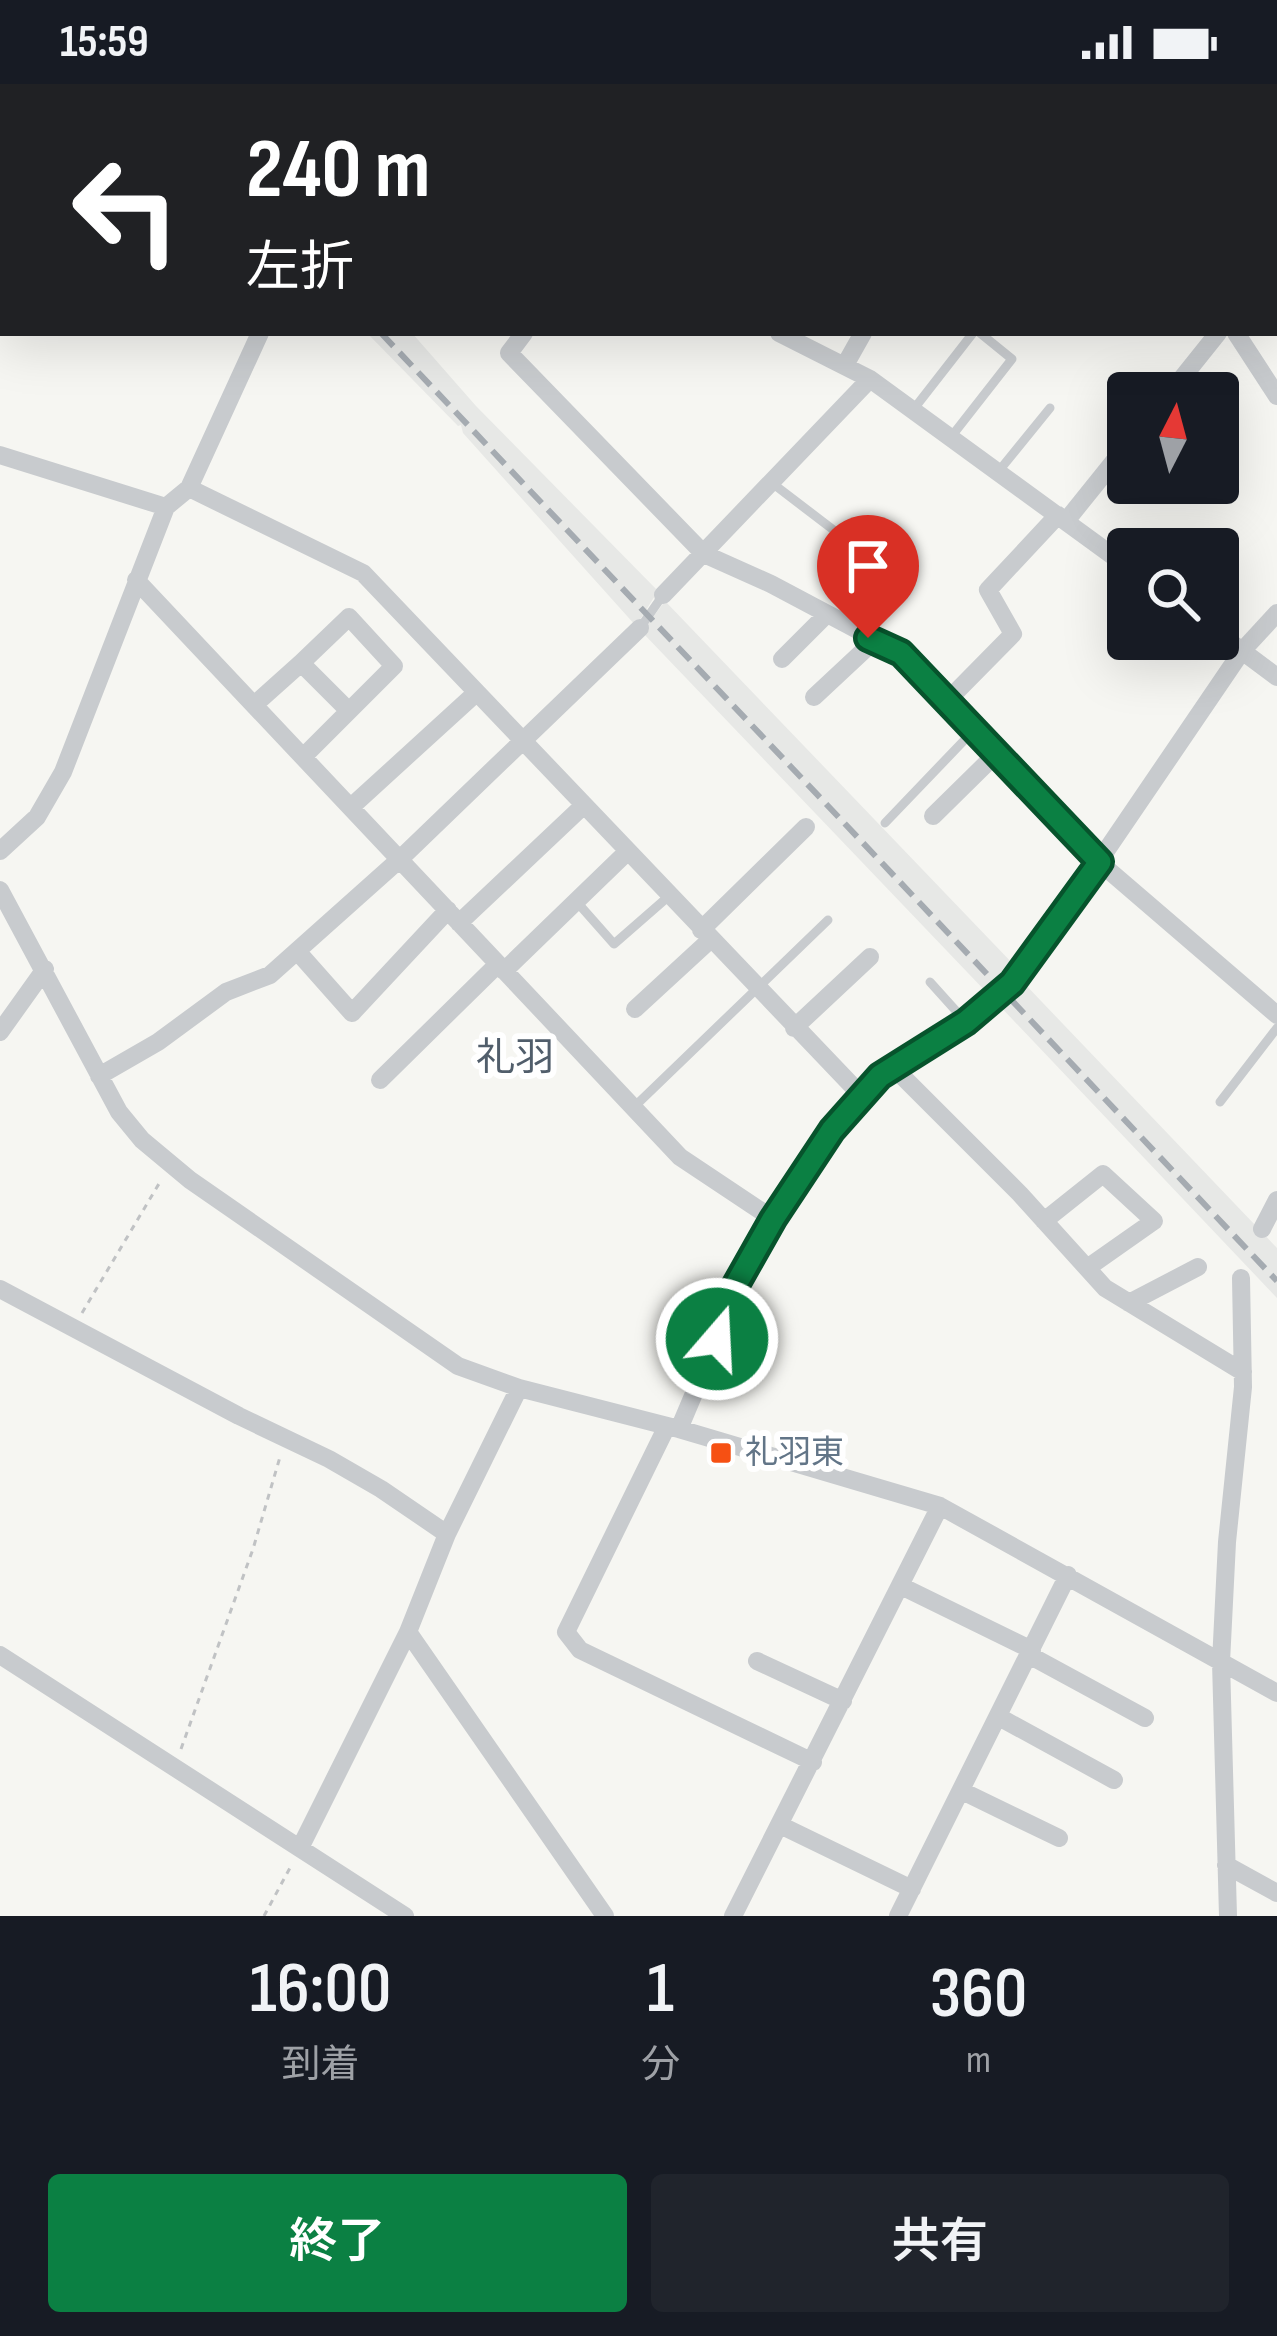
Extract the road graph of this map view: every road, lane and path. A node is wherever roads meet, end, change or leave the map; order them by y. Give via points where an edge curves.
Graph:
1 (256, 336) edge
2 (522, 336) edge
3 (791, 336) edge
4 (861, 336) edge
5 (974, 336) edge
6 (980, 336) edge
7 (1216, 336) edge
8 (1238, 336) edge
9 (845, 365) junction
10 (1186, 372) edge
11 (870, 379) junction
12 (1277, 396) edge
13 (1050, 408) dead end
14 (913, 410) junction
15 (951, 437) junction
16 (0, 455) edge
17 (1107, 468) edge
18 (998, 472) junction
19 (772, 483) junction
20 (189, 488) junction
21 (166, 507) junction
22 (1062, 518) junction
23 (844, 538) dead end
24 (1107, 551) edge
25 (704, 554) junction
26 (136, 580) junction
27 (663, 595) joint
28 (1277, 613) edge
29 (826, 615) junction
30 (640, 628) joint
31 (874, 641) junction
32 (1239, 649) edge
33 (1242, 651) junction
34 (782, 658) dead end
35 (302, 663) junction
36 (1277, 677) edge
37 (476, 693) junction
38 (814, 697) dead end
39 (946, 701) junction
40 (254, 705) junction
41 (349, 711) junction
42 (975, 730) junction
43 (522, 741) junction
44 (997, 754) junction
45 (303, 757) junction
46 (583, 806) junction
47 (351, 807) junction
48 (933, 816) dead end
49 (885, 824) dead end
50 (806, 826) dead end
51 (0, 851) edge
52 (627, 852) junction
53 (400, 859) junction
54 (1100, 862) junction
55 (0, 890) edge
56 (669, 896) junction
57 (576, 901) junction
58 (453, 916) junction
59 (828, 920) dead end
60 (705, 935) junction
61 (297, 951) junction
62 (870, 957) dead end
63 (1029, 964) joint
64 (501, 967) junction
65 (45, 969) junction
66 (930, 982) dead end
67 (756, 989) junction
68 (634, 1010) dead end
69 (1276, 1015) edge
70 (974, 1016) junction
71 (794, 1028) junction
72 (0, 1032) edge
73 (892, 1066) junction
74 (99, 1076) junction
75 (380, 1080) dead end
76 (860, 1095) junction
77 (1220, 1102) dead end
78 (633, 1108) junction
79 (171, 1165) junction
80 (1277, 1200) edge
81 (773, 1219) junction
82 (1044, 1220) junction
83 (1262, 1229) dead end
84 (1198, 1267) dead end
85 (1087, 1268) junction
86 (1241, 1278) dead end
87 (0, 1288) edge
88 (1129, 1303) junction
89 (73, 1328) junction
90 (1243, 1372) junction
91 (519, 1388) junction
92 (673, 1427) junction
93 (286, 1438) junction
94 (940, 1506) junction
95 (447, 1534) junction
96 (1068, 1575) junction
97 (901, 1586) junction
98 (408, 1632) junction
99 (1031, 1652) junction
100 (0, 1655) edge
101 (757, 1661) dead end
102 (1221, 1661) junction
103 (1277, 1693) edge
104 (843, 1701) junction
105 (999, 1717) junction
106 (1144, 1718) dead end
107 (813, 1762) junction
108 (174, 1767) junction
109 (1114, 1780) dead end
110 (962, 1791) junction
111 (781, 1825) junction
112 (1059, 1838) dead end
113 (300, 1848) junction
114 (1226, 1864) junction
115 (911, 1889) junction
116 (1277, 1893) edge
117 (265, 1916) edge
118 (405, 1916) edge
119 (605, 1916) edge
120 (733, 1916) edge
121 (898, 1916) edge
122 (1228, 1916) edge

1 - 20 street
2 - 25 street via 508,353
3 - 9 street
4 - 9 street
5 - 14 lane
6 - 15 lane via 1012,359
7 - 10 street
8 - 12 street
9 - 11 street
11 - 14 street
11 - 19 street
13 - 18 lane
14 - 15 street
15 - 18 street
16 - 21 street
17 - 22 street
18 - 22 street
19 - 23 lane
19 - 25 street
20 - 21 street
20 - 37 street via 363,572
21 - 26 street
22 - 24 street
22 - 39 street via 988,590 1012,634
25 - 27 street
25 - 29 street
26 - 40 street
26 - 51 street via 64,772 38,817
27 - 30 lane
28 - 33 street
29 - 31 street
29 - 34 street
30 - 43 street
31 - 38 street
31 - 39 street via 901,653
32 - 33 street
33 - 36 street
33 - 54 street
35 - 40 street
35 - 41 street
35 - 41 street via 349,617 394,666
37 - 43 street
37 - 47 street
39 - 42 street
40 - 45 street
41 - 45 street
42 - 44 street
42 - 49 lane
43 - 46 street
43 - 53 street
44 - 48 street
44 - 54 street
45 - 47 street
46 - 52 street
46 - 58 street
47 - 53 street
50 - 60 street
52 - 56 street
52 - 57 street
53 - 58 street
53 - 61 street
54 - 63 street
54 - 69 street
55 - 65 street
56 - 57 lane via 614,944
56 - 60 street
57 - 64 street
58 - 61 street via 352,1013
58 - 64 street
59 - 67 lane
60 - 67 street
60 - 68 street
61 - 74 street
62 - 71 street
63 - 70 lane
64 - 75 street
64 - 78 street
65 - 72 street
65 - 74 street
66 - 70 lane
67 - 71 street
67 - 78 lane
69 - 77 lane
70 - 73 street
71 - 76 street
73 - 76 street
73 - 82 street
74 - 79 street via 119,1112
76 - 81 street
78 - 81 street via 680,1157
79 - 89 path
79 - 91 street via 458,1366
80 - 83 street
81 - 92 street
82 - 85 street
82 - 85 street via 1103,1174 1154,1221
84 - 88 street
85 - 88 street
86 - 90 street
87 - 89 street
88 - 90 street
89 - 93 street
90 - 102 street
91 - 92 street
91 - 95 street
92 - 94 street
92 - 107 street via 566,1632 580,1650
93 - 95 street
93 - 108 path
94 - 96 street
94 - 97 street
95 - 98 street
96 - 99 street
96 - 102 street
97 - 99 street
97 - 104 street
98 - 113 street
98 - 119 street
99 - 105 street
99 - 106 street
100 - 108 street
101 - 104 street
102 - 103 street
102 - 114 street
104 - 107 street
105 - 109 street
105 - 110 street
107 - 111 street
108 - 113 street
110 - 112 street
110 - 115 street
111 - 115 street
111 - 120 street
113 - 117 path
113 - 118 street
114 - 116 street
114 - 122 street
115 - 121 street

